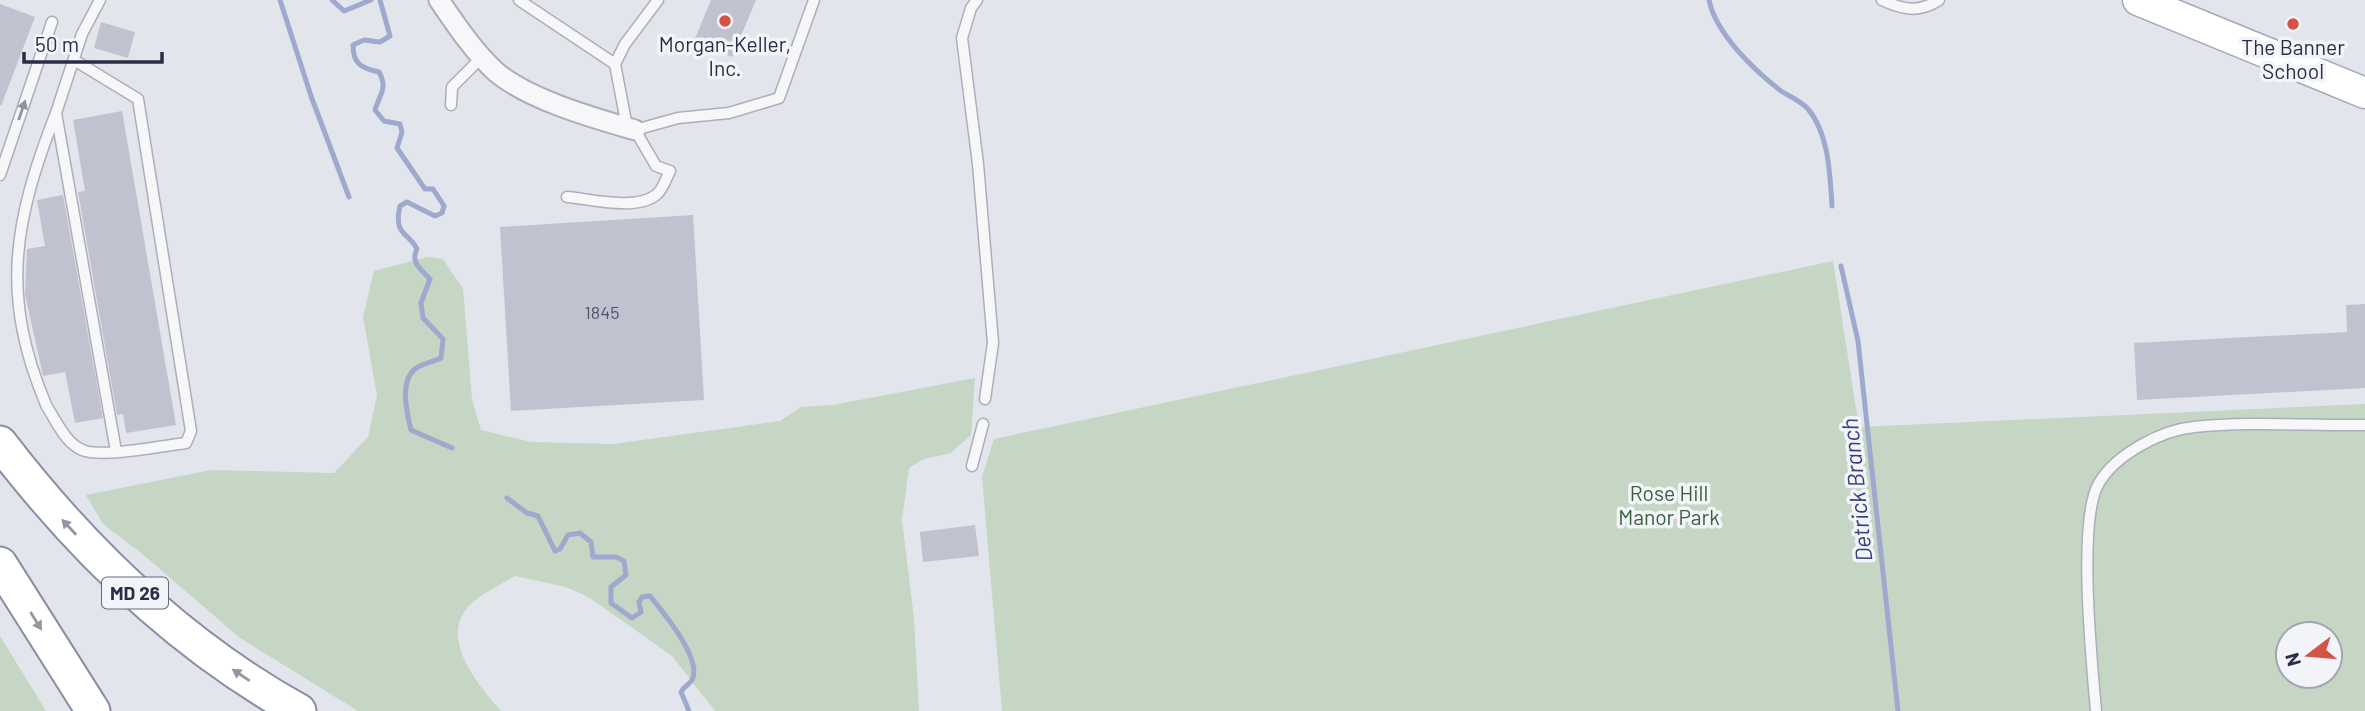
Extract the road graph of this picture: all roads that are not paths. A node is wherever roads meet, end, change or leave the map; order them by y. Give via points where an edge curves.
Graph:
1 (100, 0) edge
2 (439, 0) edge
3 (519, 0) edge
4 (658, 0) edge
5 (814, 0) edge
6 (977, 0) edge
7 (1882, 0) edge
8 (1939, 0) edge
9 (2149, 2) edge
10 (52, 22) dead end
11 (482, 56) junction
12 (74, 60) junction
13 (615, 64) junction
14 (2365, 93) edge
15 (451, 105) dead end
16 (56, 113) junction
17 (631, 129) junction
18 (0, 175) edge
19 (567, 197) dead end
20 (985, 399) dead end
21 (983, 424) dead end
22 (2365, 425) edge
23 (0, 443) edge
24 (116, 451) junction
25 (972, 466) dead end
26 (0, 564) edge
27 (93, 711) edge
28 (299, 711) edge
29 (2096, 711) edge

1 - 12 lane
2 - 11 street
3 - 13 lane
4 - 13 lane
5 - 17 lane via 779,97 729,113
6 - 20 lane via 962,38 993,343
7 - 8 lane via 1908,10
9 - 14 main road
18 -> 10 lane
11 - 15 lane via 452,87
11 - 17 street via 497,73 561,107
12 - 16 lane
12 - 24 lane via 138,99 191,431 186,443
13 - 17 lane
16 - 24 lane
16 - 24 lane via 17,213 7,256 6,290 19,356 69,441 85,451
17 - 19 lane via 656,166 670,170 659,194 626,202
21 - 25 lane
22 - 29 lane via 2192,427 2154,439 2098,483 2087,526
28 -> 23 highway, MD 26 via 238,673 146,603 69,529
26 -> 27 highway

